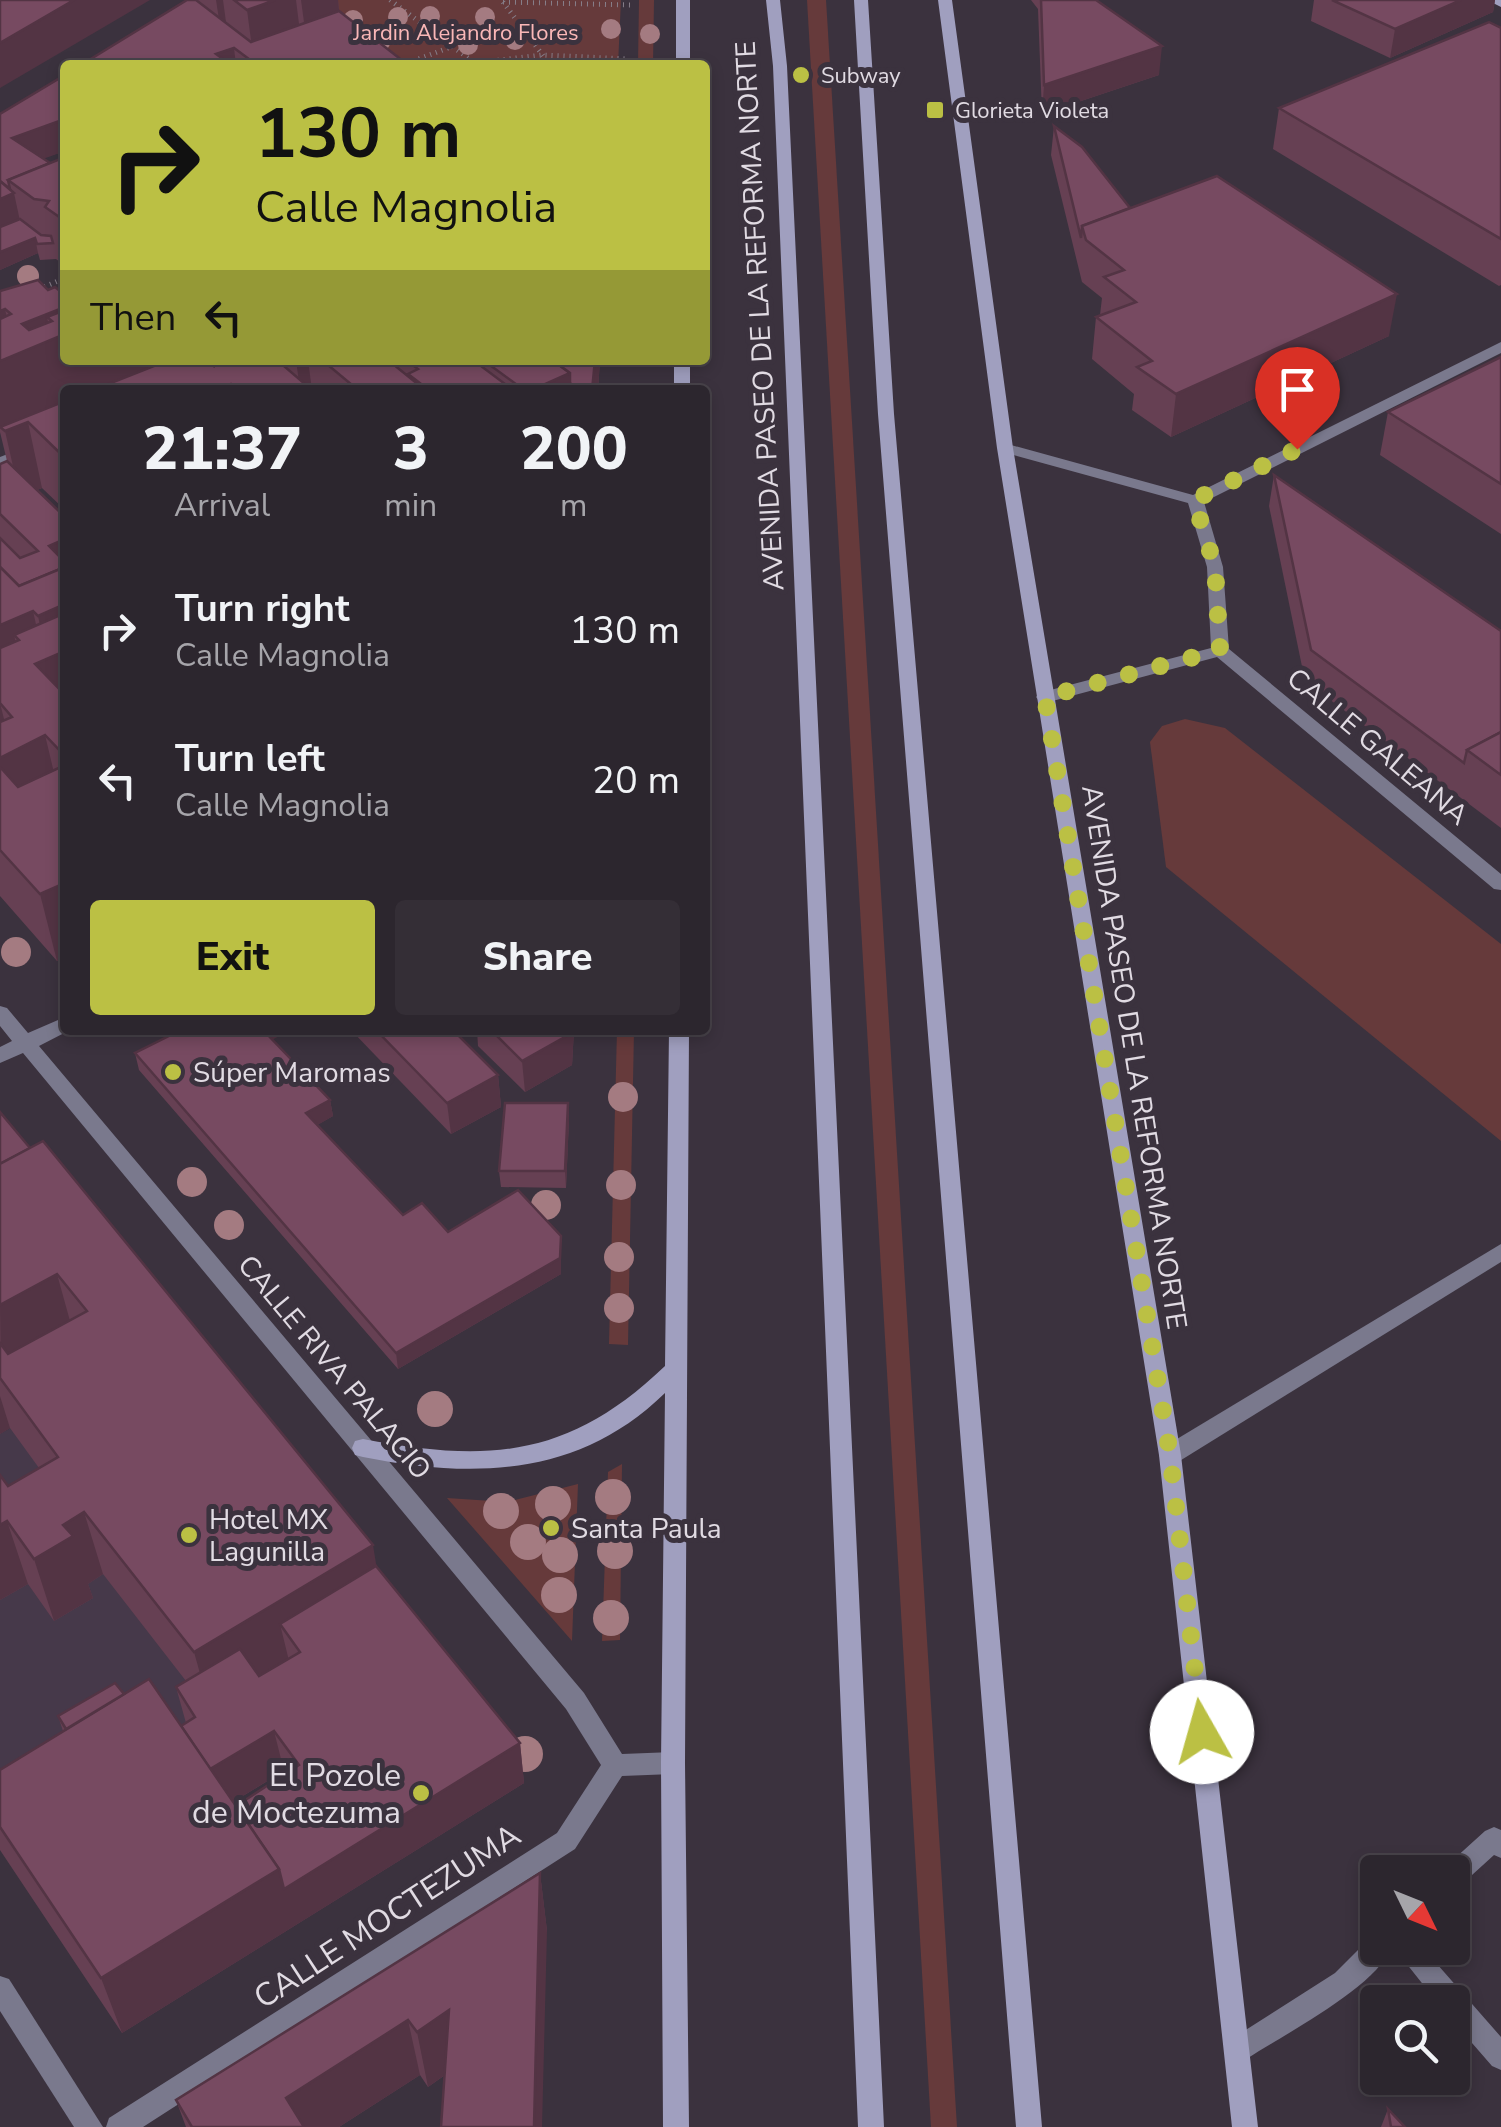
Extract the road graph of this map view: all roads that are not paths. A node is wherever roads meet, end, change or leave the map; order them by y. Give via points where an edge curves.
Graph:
1 (683, 0) edge
2 (773, 0) edge
3 (860, 0) edge
4 (944, 0) edge
5 (1494, 0) edge
6 (1501, 4) edge
7 (683, 60) edge
8 (1501, 347) edge
9 (60, 439) edge
10 (1004, 448) junction
11 (0, 463) edge
12 (1194, 500) junction
13 (1220, 650) junction
14 (1045, 697) junction
15 (1501, 884) edge
16 (0, 1013) edge
17 (60, 1026) edge
18 (678, 1035) edge
19 (26, 1043) junction
20 (0, 1056) edge
21 (1501, 1252) edge
22 (678, 1368) junction
23 (364, 1448) junction
24 (1170, 1454) junction
25 (674, 1763) junction
26 (615, 1766) junction
27 (1501, 1846) edge
28 (1470, 1861) edge
29 (1361, 1965) edge
30 (1422, 1965) edge
31 (0, 1988) edge
32 (1239, 2048) junction
33 (1501, 2056) edge
34 (90, 2127) edge
35 (119, 2127) edge
36 (676, 2127) edge
37 (871, 2127) edge
38 (1029, 2127) edge
39 (1245, 2127) edge

1 - 7 main road
2 - 37 main road, AVENIDA PASEO DE LA REFORMA NORTE
3 - 38 main road via 886,414
4 - 10 main road, AVENIDA PASEO DE LA REFORMA NORTE
5 - 6 main road
8 - 12 street
9 - 11 street
10 - 12 street
10 - 14 main road, AVENIDA PASEO DE LA REFORMA NORTE
12 - 13 street via 1215,567
13 - 14 street
13 - 15 street, CALLE GALEANA
14 - 24 main road, AVENIDA PASEO DE LA REFORMA NORTE
16 - 19 street, CALLE RIVA PALACIO
17 - 19 street
18 - 22 main road
19 - 20 street
19 - 23 street, CALLE RIVA PALACIO
21 - 24 street
22 - 23 main road via 648,1400 591,1436 539,1455 438,1463
22 - 25 main road
23 - 26 street, CALLE RIVA PALACIO via 576,1701
24 - 32 main road, AVENIDA PASEO DE LA REFORMA NORTE
25 - 26 street
25 - 36 main road
26 - 35 street, CALLE MOCTEZUMA via 566,1841
27 - 28 street via 1494,1839
29 - 32 street
30 - 33 street
31 - 34 street
32 - 39 main road, AVENIDA PASEO DE LA REFORMA NORTE

